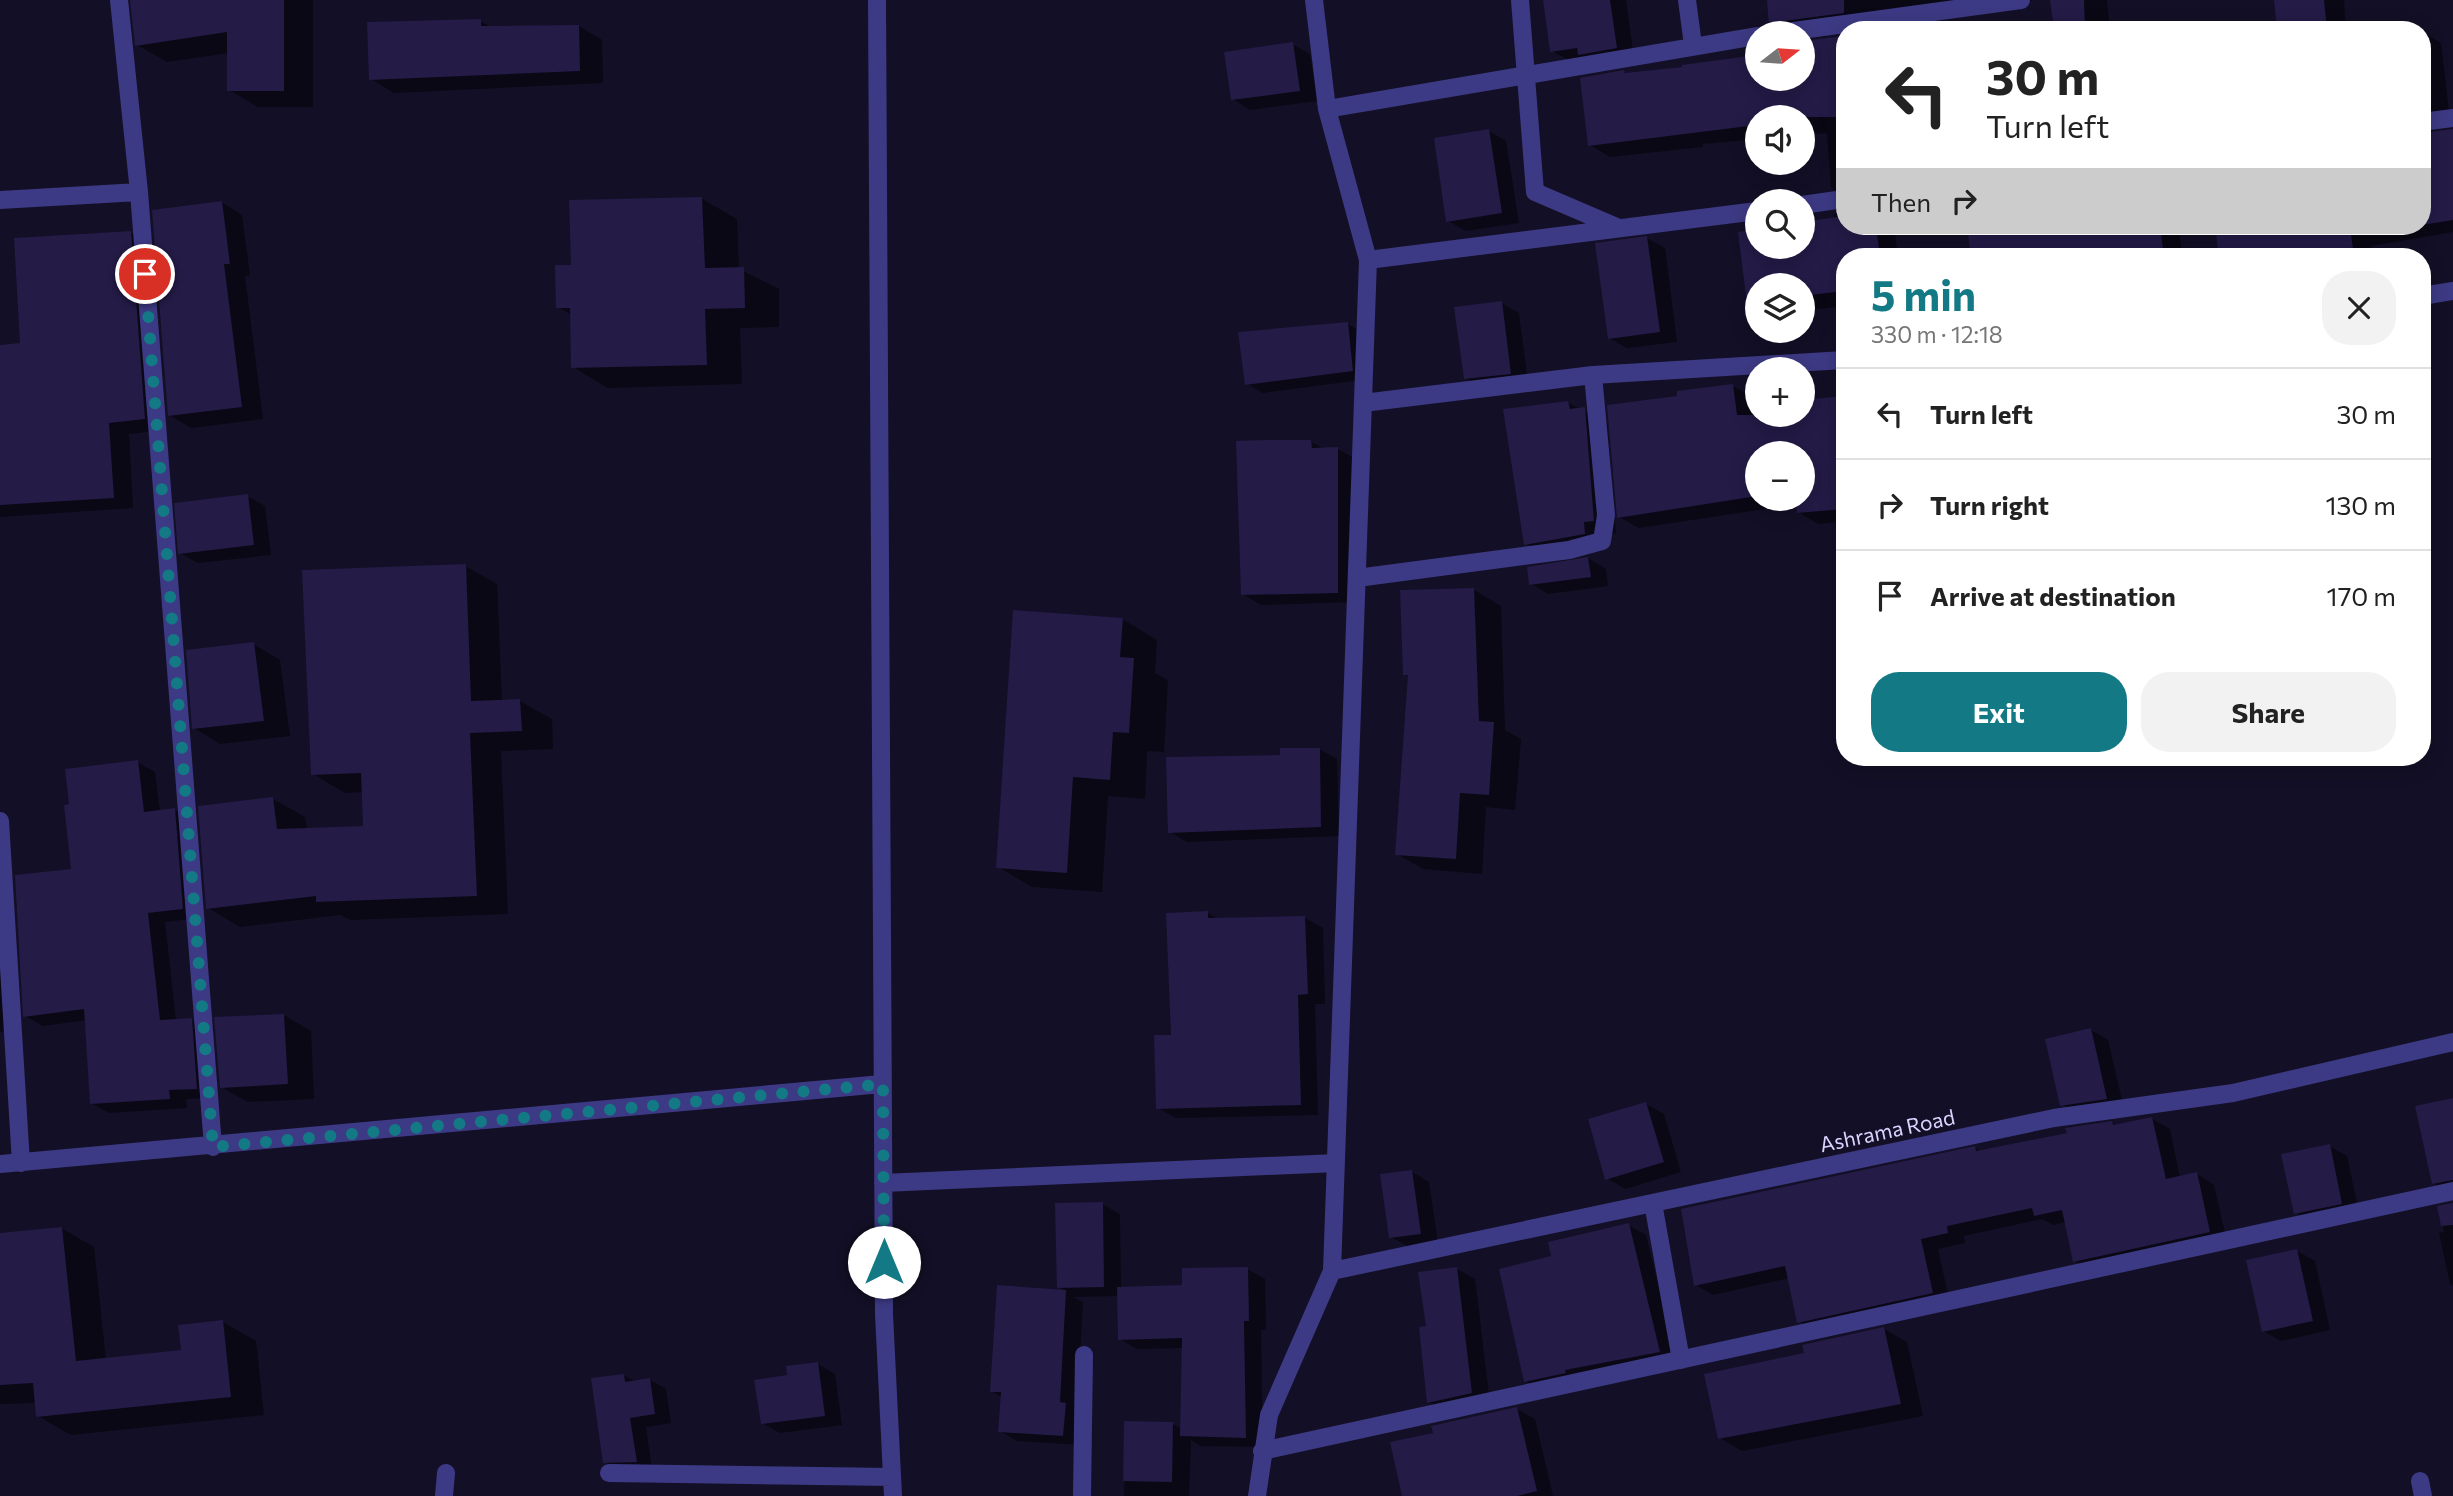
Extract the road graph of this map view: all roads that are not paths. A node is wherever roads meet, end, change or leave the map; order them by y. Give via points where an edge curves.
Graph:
1 (119, 0) edge
2 (877, 0) edge
3 (1314, 0) edge
4 (1520, 0) edge
5 (1687, 0) edge
6 (2021, 0) edge
7 (1920, 21) edge
8 (1836, 29) edge
9 (1815, 30) edge
10 (1745, 38) edge
11 (1693, 45) junction
12 (1528, 74) junction
13 (1327, 109) junction
14 (2453, 118) edge
15 (2431, 121) edge
16 (139, 192) junction
17 (0, 200) edge
18 (1836, 200) edge
19 (1815, 203) edge
20 (1745, 212) edge
21 (1620, 228) junction
22 (1368, 260) junction
23 (2453, 291) edge
24 (2431, 295) edge
25 (1836, 360) edge
26 (1593, 375) junction
27 (1363, 403) junction
28 (1356, 578) junction
29 (0, 821) edge
30 (2453, 1042) edge
31 (883, 1084) junction
32 (213, 1147) junction
33 (21, 1163) junction
34 (1336, 1163) junction
35 (0, 1164) edge
36 (883, 1183) junction
37 (2453, 1191) edge
38 (1653, 1203) junction
39 (1332, 1271) junction
40 (1084, 1355) dead end
41 (1681, 1360) junction
42 (1262, 1451) junction
43 (446, 1473) dead end
44 (609, 1473) dead end
45 (892, 1477) junction
46 (444, 1496) edge
47 (893, 1496) edge
48 (1082, 1496) edge
49 (1257, 1496) edge

1 - 16 street
2 - 31 street
3 - 13 street
4 - 12 street
5 - 11 street
6 - 7 street
8 - 9 street
10 - 11 street
11 - 12 street
12 - 13 street
12 - 21 street via 1535,192
13 - 22 street
14 - 15 street
16 - 17 street
16 - 32 street
18 - 19 street
20 - 21 street
21 - 22 street
22 - 27 street
23 - 24 street
25 - 26 street
26 - 27 street
26 - 28 street via 1606,514 1602,541 1569,550
27 - 28 street
28 - 34 street
29 - 33 street
30 - 38 street, Ashrama Road via 2232,1093 2054,1118
31 - 32 street
31 - 36 street
32 - 33 street
33 - 35 street
34 - 36 street
34 - 39 street
36 - 45 street
37 - 41 street
38 - 39 street, Ashrama Road
38 - 41 street
39 - 42 street via 1269,1415
40 - 48 street
41 - 42 street
42 - 49 street
43 - 46 street
44 - 45 street
45 - 47 street

